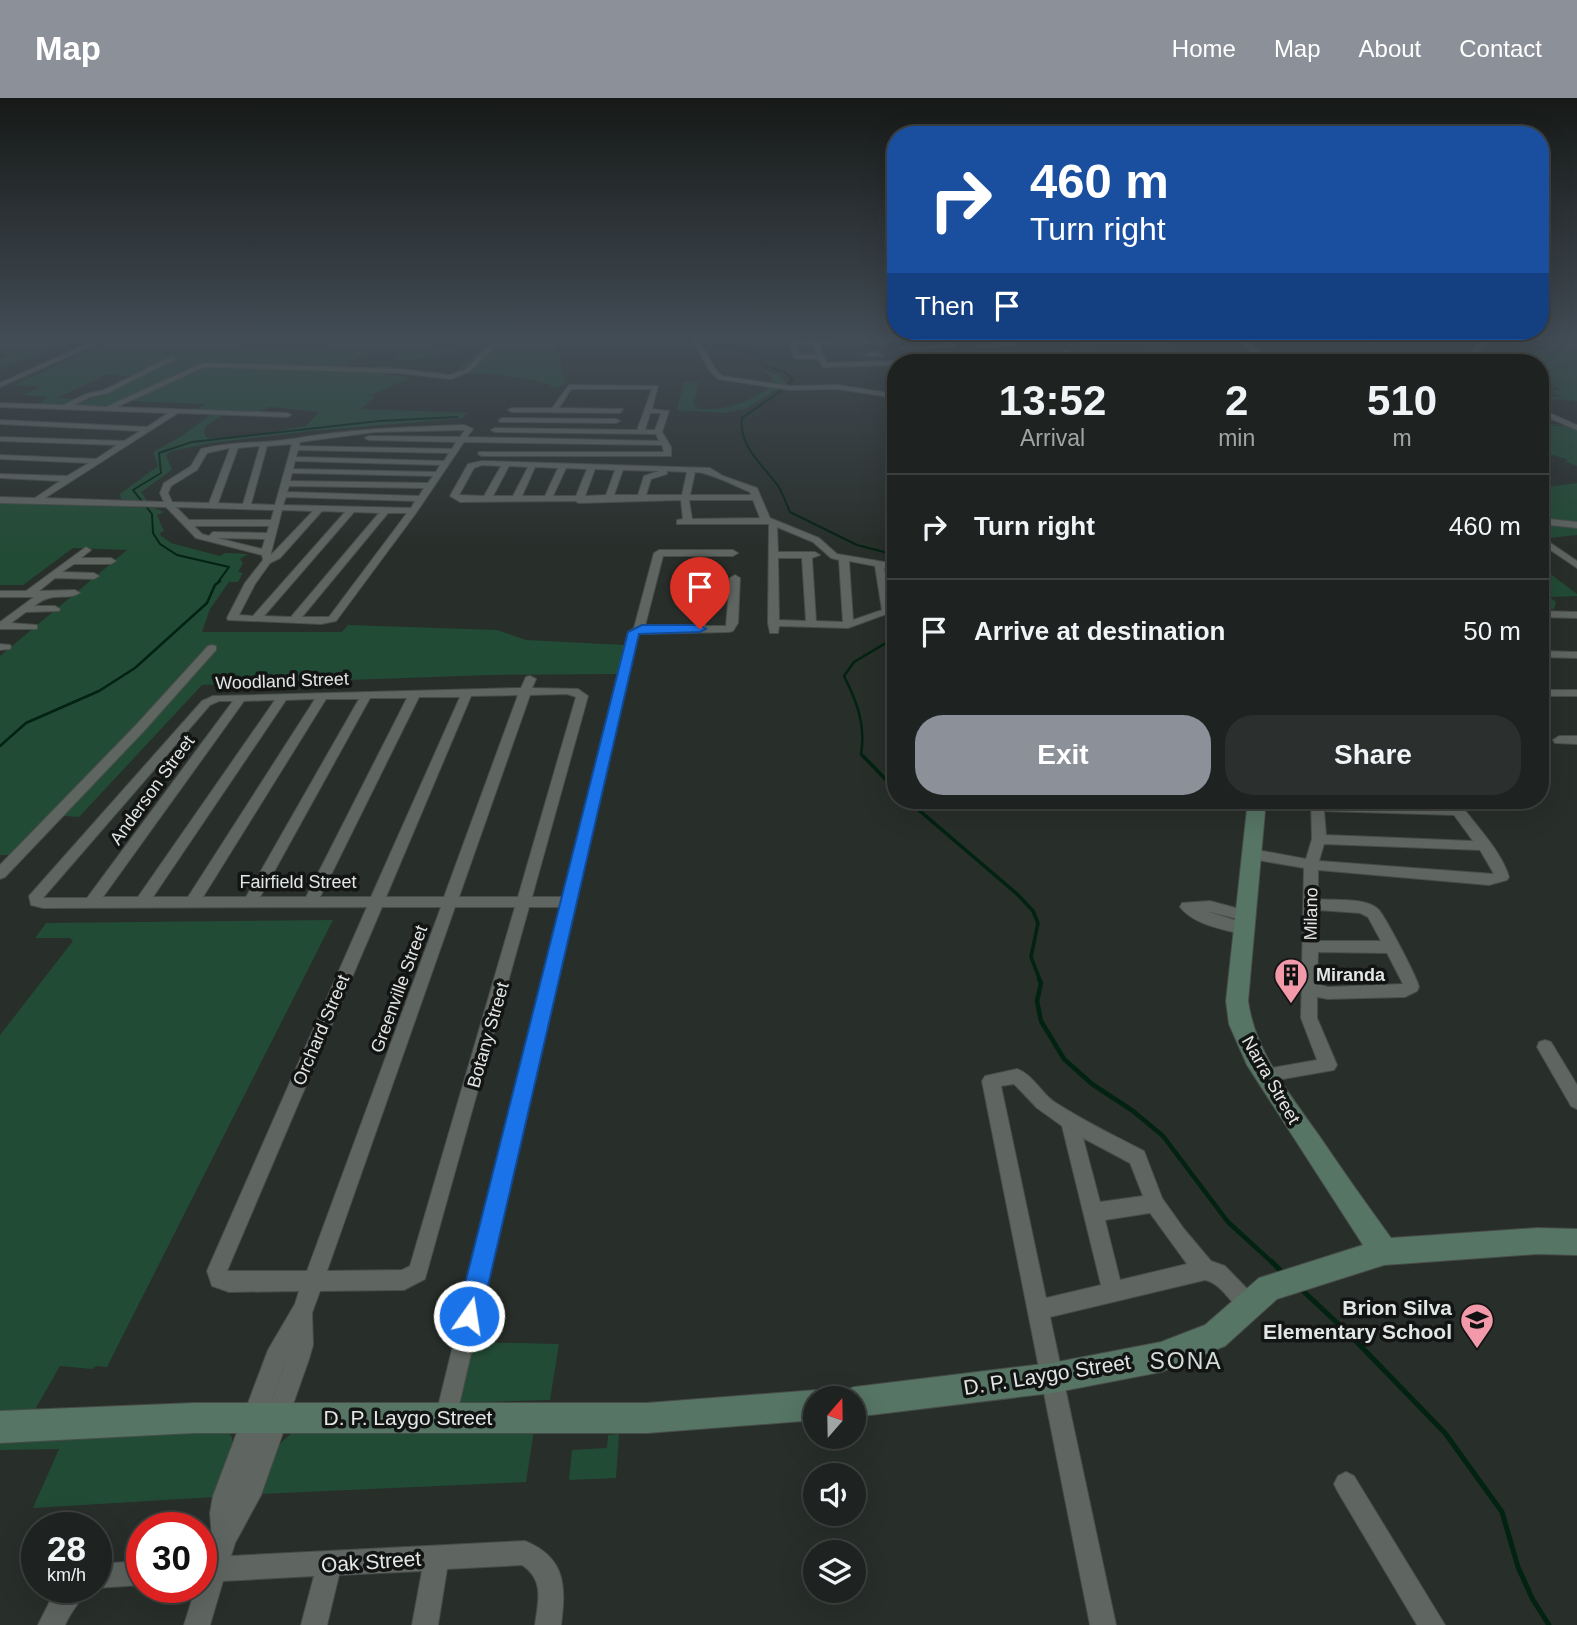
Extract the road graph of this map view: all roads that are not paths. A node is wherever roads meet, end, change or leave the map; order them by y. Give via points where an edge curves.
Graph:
1 (19, 407) edge
2 (48, 407) edge
3 (111, 407) edge
4 (523, 407) edge
5 (556, 407) edge
6 (621, 407) edge
7 (649, 407) edge
8 (64, 408) joint
9 (107, 409) junction
10 (512, 410) junction
11 (554, 410) junction
12 (588, 410) joint
13 (620, 411) junction
14 (648, 411) junction
15 (175, 412) junction
16 (287, 415) dead end
17 (1549, 415) edge
18 (0, 416) edge
19 (502, 420) junction
20 (616, 421) junction
21 (0, 422) edge
22 (1577, 428) edge
23 (149, 429) junction
24 (495, 430) junction
25 (612, 432) junction
26 (640, 432) junction
27 (658, 432) junction
28 (322, 436) junction
29 (462, 440) junction
30 (2, 441) edge
31 (489, 441) junction
32 (124, 443) junction
33 (665, 443) junction
34 (264, 444) junction
35 (296, 444) junction
36 (235, 446) junction
37 (454, 451) junction
38 (0, 457) edge
39 (292, 459) junction
40 (97, 461) junction
41 (506, 464) junction
42 (532, 466) junction
43 (562, 467) junction
44 (592, 467) junction
45 (620, 468) junction
46 (444, 469) junction
47 (667, 469) junction
48 (289, 471) junction
49 (691, 471) junction
50 (0, 476) edge
51 (69, 478) junction
52 (720, 478) junction
53 (286, 483) junction
54 (430, 486) junction
55 (660, 488) dead end
56 (283, 495) junction
57 (757, 497) junction
58 (723, 498) junction
59 (421, 499) junction
60 (487, 499) junction
61 (516, 499) junction
62 (547, 499) junction
63 (609, 499) junction
64 (641, 499) junction
65 (658, 499) junction
66 (685, 499) junction
67 (0, 500) edge
68 (579, 500) junction
69 (44, 502) junction
70 (170, 506) junction
71 (212, 507) junction
72 (246, 508) junction
73 (279, 509) junction
74 (319, 509) junction
75 (351, 510) junction
76 (384, 511) junction
77 (413, 511) junction
78 (719, 521) junction
79 (770, 522) junction
80 (1549, 522) edge
81 (186, 523) junction
82 (275, 523) junction
83 (1577, 525) edge
84 (271, 536) junction
85 (202, 537) junction
86 (1549, 545) edge
87 (86, 550) dead end
88 (733, 553) dead end
89 (773, 555) junction
90 (807, 555) junction
91 (111, 556) dead end
92 (839, 556) junction
93 (267, 557) junction
94 (72, 561) junction
95 (879, 564) junction
96 (887, 565) edge
97 (1577, 565) edge
98 (53, 575) junction
99 (94, 576) dead end
100 (735, 578) dead end
101 (704, 580) dead end
102 (29, 593) junction
103 (45, 593) junction
104 (75, 593) dead end
105 (5, 594) edge
106 (0, 601) edge
107 (24, 609) junction
108 (55, 610) dead end
109 (1549, 614) edge
110 (1577, 615) edge
111 (256, 620) junction
112 (294, 620) junction
113 (811, 624) junction
114 (848, 625) junction
115 (0, 626) edge
116 (33, 627) dead end
117 (700, 629) junction
118 (636, 632) junction
119 (212, 648) dead end
120 (1549, 654) edge
121 (1577, 655) edge
122 (528, 686) junction
123 (581, 693) joint
124 (1549, 693) edge
125 (1577, 693) edge
126 (414, 695) junction
127 (467, 695) junction
128 (366, 696) junction
129 (322, 697) junction
130 (282, 698) junction
131 (240, 699) junction
132 (1559, 740) dead end
133 (1577, 740) edge
134 (1256, 809) edge
135 (1317, 809) edge
136 (1458, 809) edge
137 (1319, 839) junction
138 (1485, 846) junction
139 (1252, 855) junction
140 (1311, 865) junction
141 (0, 874) edge
142 (36, 901) joint
143 (193, 901) junction
144 (311, 901) junction
145 (92, 902) junction
146 (142, 902) junction
147 (250, 902) junction
148 (376, 902) junction
149 (452, 902) junction
150 (525, 902) junction
151 (561, 902) dead end
152 (1311, 904) junction
153 (1310, 945) junction
154 (1392, 947) junction
155 (1310, 989) junction
156 (1545, 1047) dead end
157 (1266, 1075) junction
158 (1577, 1101) edge
159 (1070, 1122) junction
160 (1155, 1203) junction
161 (1094, 1212) junction
162 (1577, 1242) edge
163 (1384, 1252) junction
164 (1205, 1270) junction
165 (313, 1281) junction
166 (1113, 1291) junction
167 (1260, 1297) junction
168 (1038, 1310) junction
169 (1052, 1378) junction
170 (866, 1401) edge
171 (803, 1406) edge
172 (266, 1417) junction
173 (446, 1419) junction
174 (0, 1427) edge
175 (1346, 1485) dead end
176 (217, 1552) edge
177 (437, 1558) junction
178 (329, 1565) junction
179 (217, 1570) edge
180 (62, 1603) edge
181 (201, 1603) edge
182 (51, 1625) edge
183 (197, 1625) edge
184 (314, 1625) edge
185 (425, 1625) edge
186 (548, 1625) edge
187 (1104, 1625) edge
188 (1432, 1625) edge

1 - 18 street
2 - 8 street
3 - 9 street
4 - 10 street
5 - 11 street
6 - 13 street
7 - 14 street
8 - 9 street
9 - 15 street
10 - 11 street
10 - 19 street
11 - 12 street
12 - 13 street
13 - 20 street
14 - 26 street
14 - 27 street via 664,411
15 - 16 street
15 - 23 street
17 - 22 street
19 - 20 street
19 - 24 street
20 - 25 street
21 - 23 street
23 - 32 street
24 - 25 street
24 - 31 street
25 - 26 street
26 - 27 street
27 - 33 street
28 - 29 street
28 - 29 street via 390,428 469,427
28 - 35 street
29 - 31 street
29 - 37 street
30 - 32 street
31 - 33 street
31 - 33 street via 480,454 661,456 669,453
32 - 40 street
34 - 35 street
34 - 36 street
34 - 72 street
35 - 37 street
35 - 39 street
36 - 70 street via 201,453 194,468 166,487 164,496
36 - 71 street
37 - 46 street
38 - 40 street
39 - 46 street
39 - 48 street
40 - 51 street
41 - 42 street
41 - 60 street
41 - 60 street via 482,463 466,470 455,498
42 - 43 street
42 - 61 street
43 - 44 street
43 - 62 street
44 - 45 street
44 - 68 street
45 - 47 street
45 - 63 street
46 - 48 street
46 - 54 street
47 - 49 street
47 - 64 street via 647,478
48 - 53 street
49 - 52 street via 707,470
49 - 66 street
50 - 51 street
51 - 69 street via 39,498
52 - 57 street via 754,490
52 - 58 street
53 - 54 street
53 - 56 street
54 - 59 street
55 - 65 street
56 - 59 street
56 - 73 street
57 - 58 street
57 - 79 street
58 - 66 street
58 - 78 street
59 - 77 street
60 - 61 street
61 - 62 street
62 - 68 street
63 - 64 street
63 - 68 street
64 - 65 street
65 - 66 street
66 - 78 street via 684,522
67 - 69 street
69 - 70 street
70 - 71 street
70 - 81 street
71 - 72 street
72 - 73 street
73 - 74 street
73 - 82 street
74 - 75 street
74 - 93 street via 277,556
75 - 76 street
75 - 111 street
76 - 77 street
76 - 112 street
77 - 112 street via 334,617
78 - 79 street
79 - 89 street
79 - 92 street via 816,540
80 - 83 street
81 - 82 street
81 - 85 street
82 - 84 street
84 - 85 street
84 - 93 street
85 - 93 street
86 - 97 street
87 - 94 street
88 - 118 street via 659,553
89 - 90 street
89 - 113 street via 773,628
90 - 92 street
90 - 113 street
91 - 94 street
92 - 95 street
92 - 114 street
93 - 111 street via 231,616
94 - 98 street
95 - 96 street
95 - 114 street via 887,612
98 - 99 street
98 - 102 street
100 - 117 street via 732,627
101 - 117 street
102 - 103 street
102 - 105 street
103 - 104 street
103 - 107 street
105 - 106 street
107 - 108 street
107 - 115 street
109 - 110 street
111 - 112 street
113 - 114 street
115 - 116 street
117 - 118 street
118 - 173 street
119 - 141 street
120 - 121 street
122 - 123 street, Woodland Street
122 - 127 street, Woodland Street
122 - 149 street, Greenville Street
123 - 150 street, Botany Street
124 - 125 street
126 - 127 street, Woodland Street
126 - 128 street, Woodland Street
126 - 144 street
127 - 148 street, Orchard Street
128 - 129 street, Woodland Street
128 - 147 street
129 - 130 street, Woodland Street
129 - 143 street
130 - 131 street, Woodland Street
130 - 146 street
131 - 142 street, Woodland Street via 217,698 206,703
131 - 145 street, Anderson Street
132 - 133 street
134 - 139 main road, Narra Street
135 - 137 street
136 - 138 street
137 - 138 street
137 - 140 street, Milano
138 - 140 street via 1502,873 1498,879
139 - 140 street
139 - 157 main road, Narra Street via 1237,1012 1245,1038
140 - 152 street, Milano
142 - 145 street, Fairfield Street
143 - 146 street, Fairfield Street
143 - 147 street, Fairfield Street
144 - 147 street, Fairfield Street
144 - 148 street, Fairfield Street
145 - 146 street, Fairfield Street
148 - 149 street, Fairfield Street
148 - 165 street, Orchard Street via 217,1276 229,1282
149 - 150 street, Fairfield Street
149 - 165 street, Greenville Street
150 - 151 street, Fairfield Street
150 - 165 street, Botany Street via 418,1272 404,1280
152 - 153 street, Milano
152 - 154 street via 1370,911
153 - 154 street
153 - 155 street, Milano
154 - 155 street via 1410,981 1411,987 1405,991 1328,993
155 - 157 street, Milano via 1309,1018 1328,1065
156 - 158 street
157 - 163 main road, Narra Street
159 - 160 street via 1137,1157
159 - 161 street
159 - 168 street via 1017,1076 991,1081
160 - 161 street
160 - 164 street
161 - 166 street
162 - 163 main road, D. P. Laygo Street
163 - 167 main road, D. P. Laygo Street via 1301,1277
164 - 166 street
164 - 167 street
165 - 172 street, Greenville Street via 303,1310 302,1345
166 - 168 street
167 - 169 main road, D. P. Laygo Street via 1215,1336 1161,1357
168 - 169 street
169 - 170 main road, D. P. Laygo Street
169 - 187 street
171 - 173 main road, D. P. Laygo Street via 647,1418
172 - 173 main road, D. P. Laygo Street
172 - 174 main road, D. P. Laygo Street
172 - 176 street, Greenville Street via 223,1504 224,1538
175 - 188 street
177 - 178 street, Oak Street
177 - 185 street
177 - 186 street, Oak Street via 513,1552 538,1560 549,1571 552,1589
178 - 179 street, Oak Street
178 - 184 street
180 - 182 street
181 - 183 street, Greenville Street

